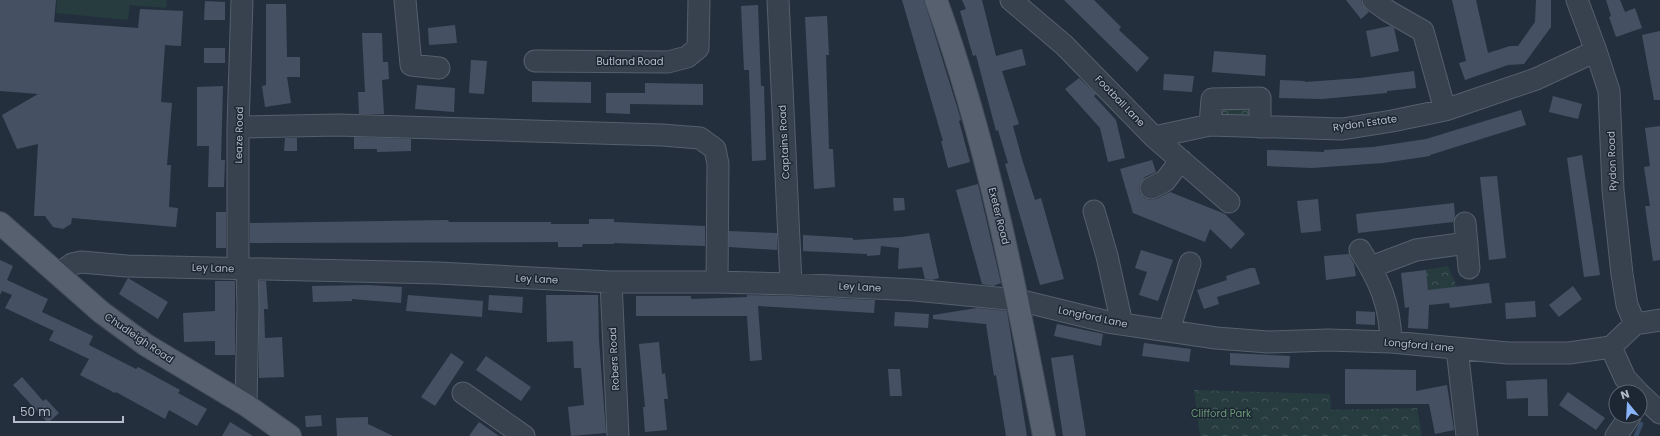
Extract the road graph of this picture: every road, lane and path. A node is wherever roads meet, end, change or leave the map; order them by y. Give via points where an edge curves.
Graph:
1 (242, 0) edge
2 (405, 0) edge
3 (699, 0) edge
4 (778, 0) edge
5 (936, 0) edge
6 (1011, 0) edge
7 (1373, 0) edge
8 (1577, 0) edge
9 (1596, 51) junction
10 (535, 61) dead end
11 (439, 68) dead end
12 (1445, 110) junction
13 (1210, 125) junction
14 (238, 127) junction
15 (1260, 128) junction
16 (1154, 137) junction
17 (1181, 160) junction
18 (1151, 188) dead end
19 (1229, 202) dead end
20 (1094, 211) dead end
21 (0, 223) edge
22 (1360, 250) dead end
23 (1190, 263) dead end
24 (1371, 268) junction
25 (1469, 268) dead end
26 (243, 269) junction
27 (58, 274) junction
28 (611, 282) junction
29 (717, 282) junction
30 (790, 284) junction
31 (1018, 300) junction
32 (1660, 320) edge
33 (1122, 324) junction
34 (1635, 324) junction
35 (1170, 330) junction
36 (1391, 342) junction
37 (1611, 347) junction
38 (1457, 348) junction
39 (1630, 384) edge
40 (463, 393) dead end
41 (1648, 402) edge
42 (246, 405) junction
43 (1660, 413) edge
44 (1624, 424) edge
45 (290, 436) edge
46 (524, 436) edge
47 (618, 436) edge
48 (1044, 436) edge
49 (1467, 436) edge
50 (1616, 436) edge

1 - 14 street, Leaze Road
2 - 11 street via 411,66
3 - 10 street, Butland Road via 698,48 687,57 668,62
4 - 30 street, Captains Road
5 - 31 main road, Exeter Road via 982,152 1003,229
6 - 16 street, Football Lane via 1064,45
7 - 12 street via 1388,12 1423,31
8 - 9 street, Rydon Road
9 - 12 street, Rydon Estate via 1536,80
9 - 34 street, Rydon Road via 1609,91 1613,190 1622,274 1627,305
12 - 15 street, Rydon Estate via 1342,129
13 - 15 street, Rydon Estate
13 - 15 street via 1212,99 1260,98
13 - 16 street, Rydon Estate
14 - 26 street, Leaze Road
14 - 29 street via 338,125 589,132 700,138 715,150 718,164
16 - 17 street, Football Lane
17 - 18 street via 1165,181
17 - 19 street, Football Lane
20 - 33 street
21 - 27 main road, Chudleigh Road
22 - 24 street
23 - 35 street
24 - 25 street via 1466,233
24 - 36 street via 1386,300
26 - 27 street, Ley Lane via 127,266 81,262 72,264
26 - 28 street, Ley Lane via 438,273
26 - 42 street, Leaze Road via 248,306
27 - 42 main road, Chudleigh Road via 101,312 146,345
28 - 29 street, Ley Lane
28 - 47 street, Robers Road
29 - 30 street, Ley Lane
30 - 31 street, Ley Lane via 915,290
31 - 33 street, Longford Lane
31 - 48 main road, Exeter Road
32 - 34 street
33 - 35 street, Longford Lane
34 - 37 street
35 - 36 street, Longford Lane via 1216,338 1268,342
36 - 38 street, Longford Lane
37 - 38 street, Longford Lane via 1562,353 1508,353
37 - 39 street
38 - 49 street
40 - 46 street
41 - 43 street
42 - 45 main road, Chudleigh Road
44 - 50 street

